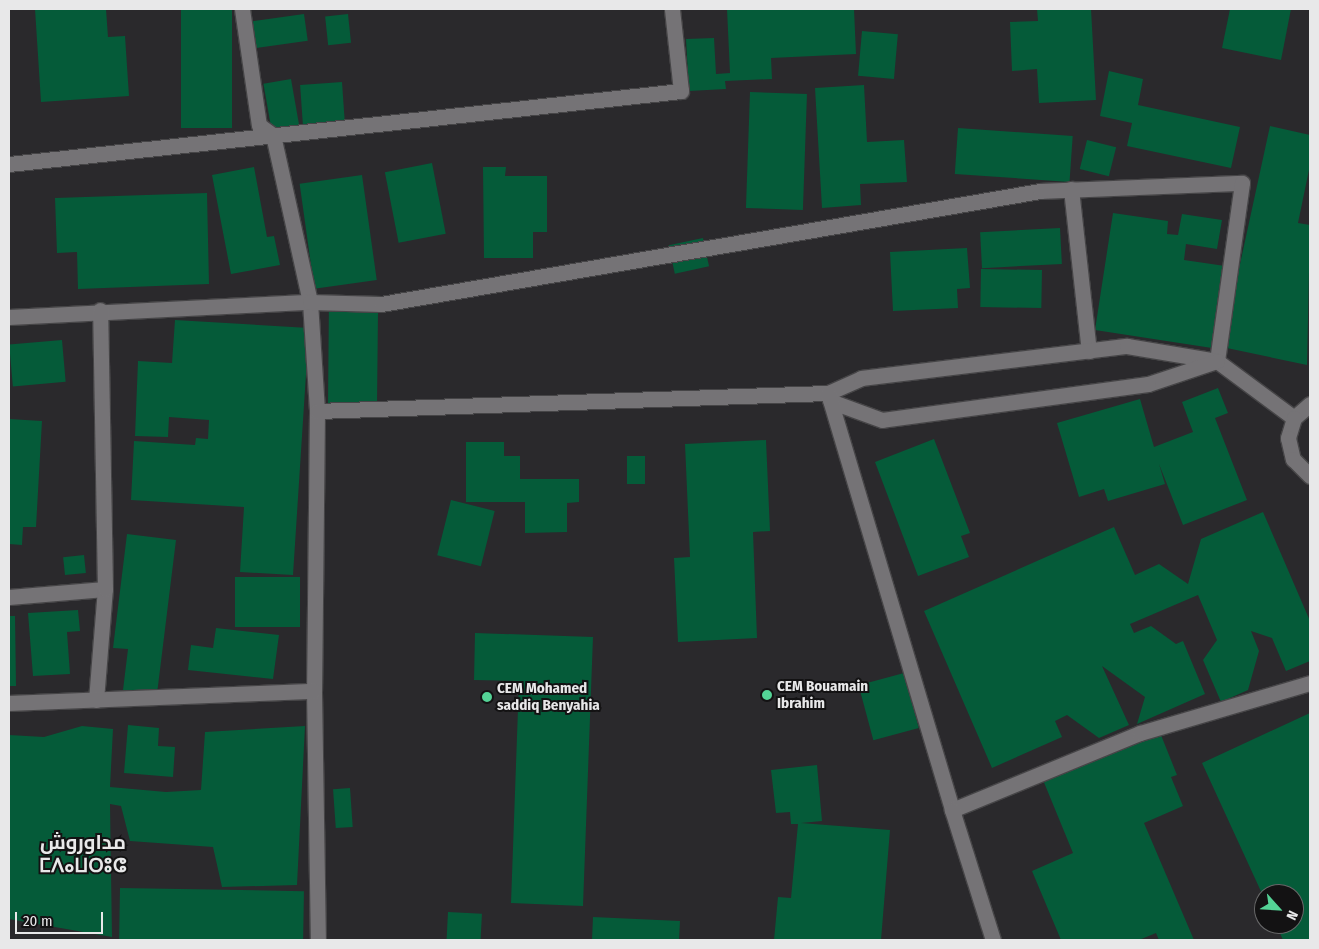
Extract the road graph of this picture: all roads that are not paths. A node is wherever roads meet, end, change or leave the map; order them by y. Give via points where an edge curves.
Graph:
1 (242, 9) edge
2 (672, 9) edge
3 (273, 135) junction
4 (9, 164) edge
5 (1071, 190) junction
6 (310, 302) junction
7 (100, 310) junction
8 (9, 317) edge
9 (1088, 351) junction
10 (1217, 361) junction
11 (829, 397) junction
12 (1310, 404) edge
13 (317, 411) junction
14 (1294, 418) junction
15 (1310, 476) edge
16 (105, 589) junction
17 (9, 597) edge
18 (1310, 683) edge
19 (314, 691) junction
20 (96, 700) junction
21 (9, 703) edge
22 (952, 810) junction
23 (318, 940) edge
24 (993, 940) edge

1 - 3 street via 259,125
2 - 3 street via 681,91
3 - 4 street
3 - 6 street
5 - 6 street via 1040,190 381,304
5 - 9 street
5 - 10 street via 1242,183
6 - 7 street
6 - 13 street
7 - 8 street
7 - 16 street
9 - 10 street via 1127,346
9 - 11 street via 861,378
10 - 11 street via 1148,384 882,420
10 - 14 street
11 - 13 street
11 - 22 street
12 - 14 street
13 - 19 street
14 - 15 street via 1288,438 1293,459
16 - 17 street
16 - 20 street
18 - 22 street via 1140,733
19 - 20 street
19 - 23 street
20 - 21 street
22 - 24 street

